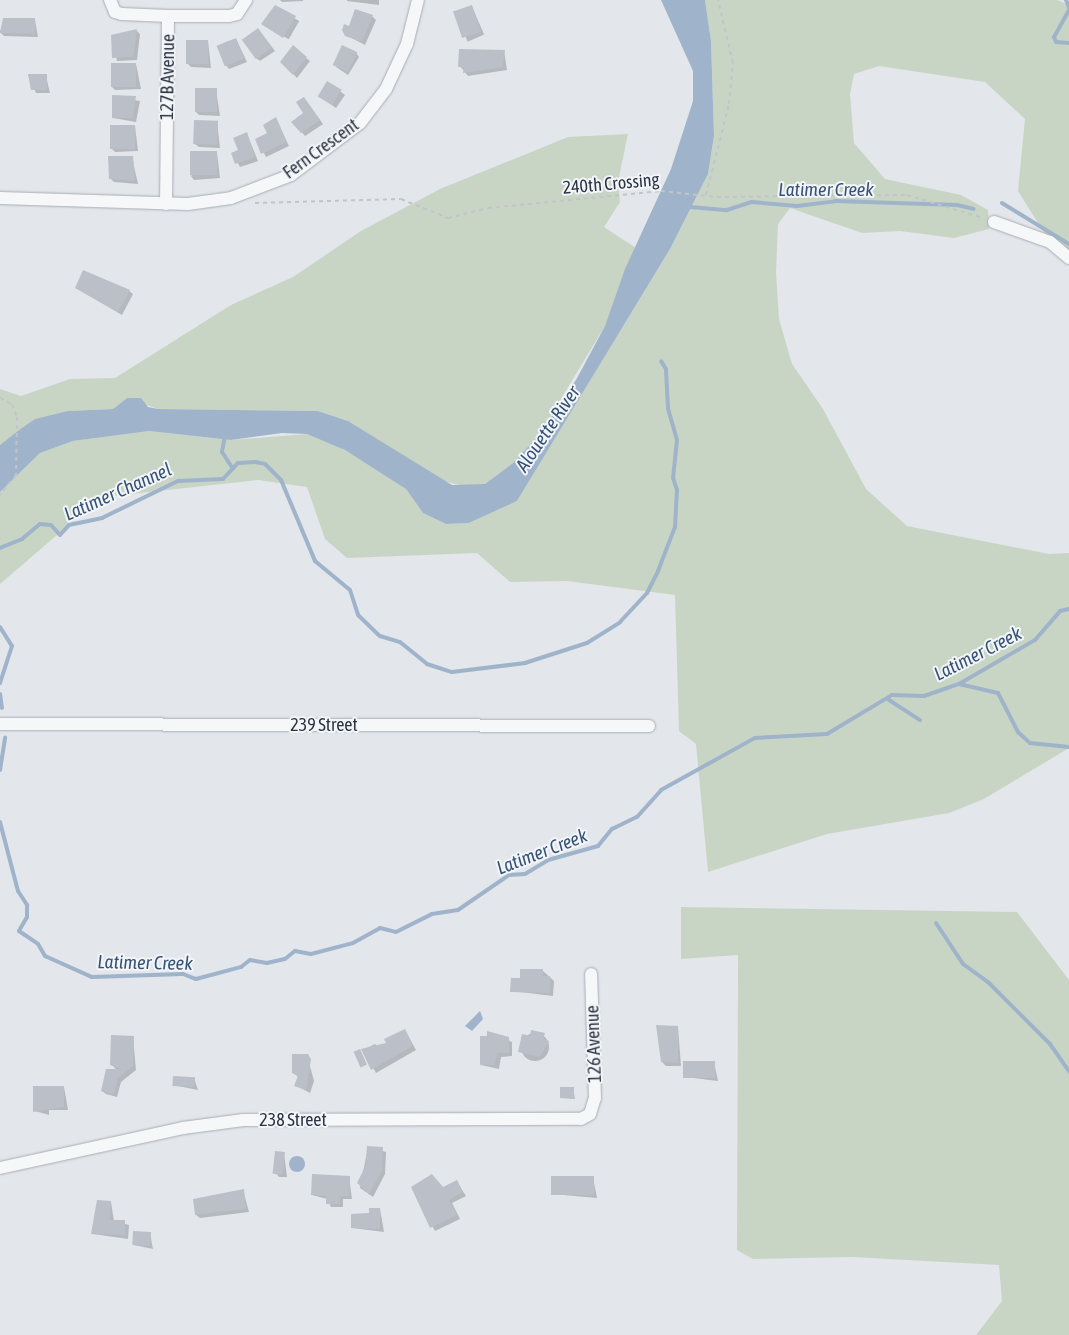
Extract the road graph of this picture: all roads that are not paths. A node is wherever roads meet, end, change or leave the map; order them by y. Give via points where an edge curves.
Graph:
1 (110, 0) edge
2 (246, 0) edge
3 (418, 0) edge
4 (168, 16) junction
5 (0, 198) edge
6 (166, 204) junction
7 (994, 222) road end
8 (1069, 258) edge
9 (0, 724) edge
10 (649, 726) dead end
11 (591, 974) dead end
12 (590, 1114) joint
13 (0, 1168) edge

1 - 4 street, 127B Avenue via 115,12 122,14
2 - 4 street via 237,14 229,16
3 - 6 street, Fern Crescent via 407,44 386,89 360,123 291,175 230,198
4 - 6 street, 127B Avenue
5 - 6 street, Fern Crescent
7 - 8 street via 1050,242
9 - 10 street, 239 Street
11 - 12 street, 126 Avenue via 595,1081
12 - 13 street, 238 Street via 570,1120 243,1120 183,1128

